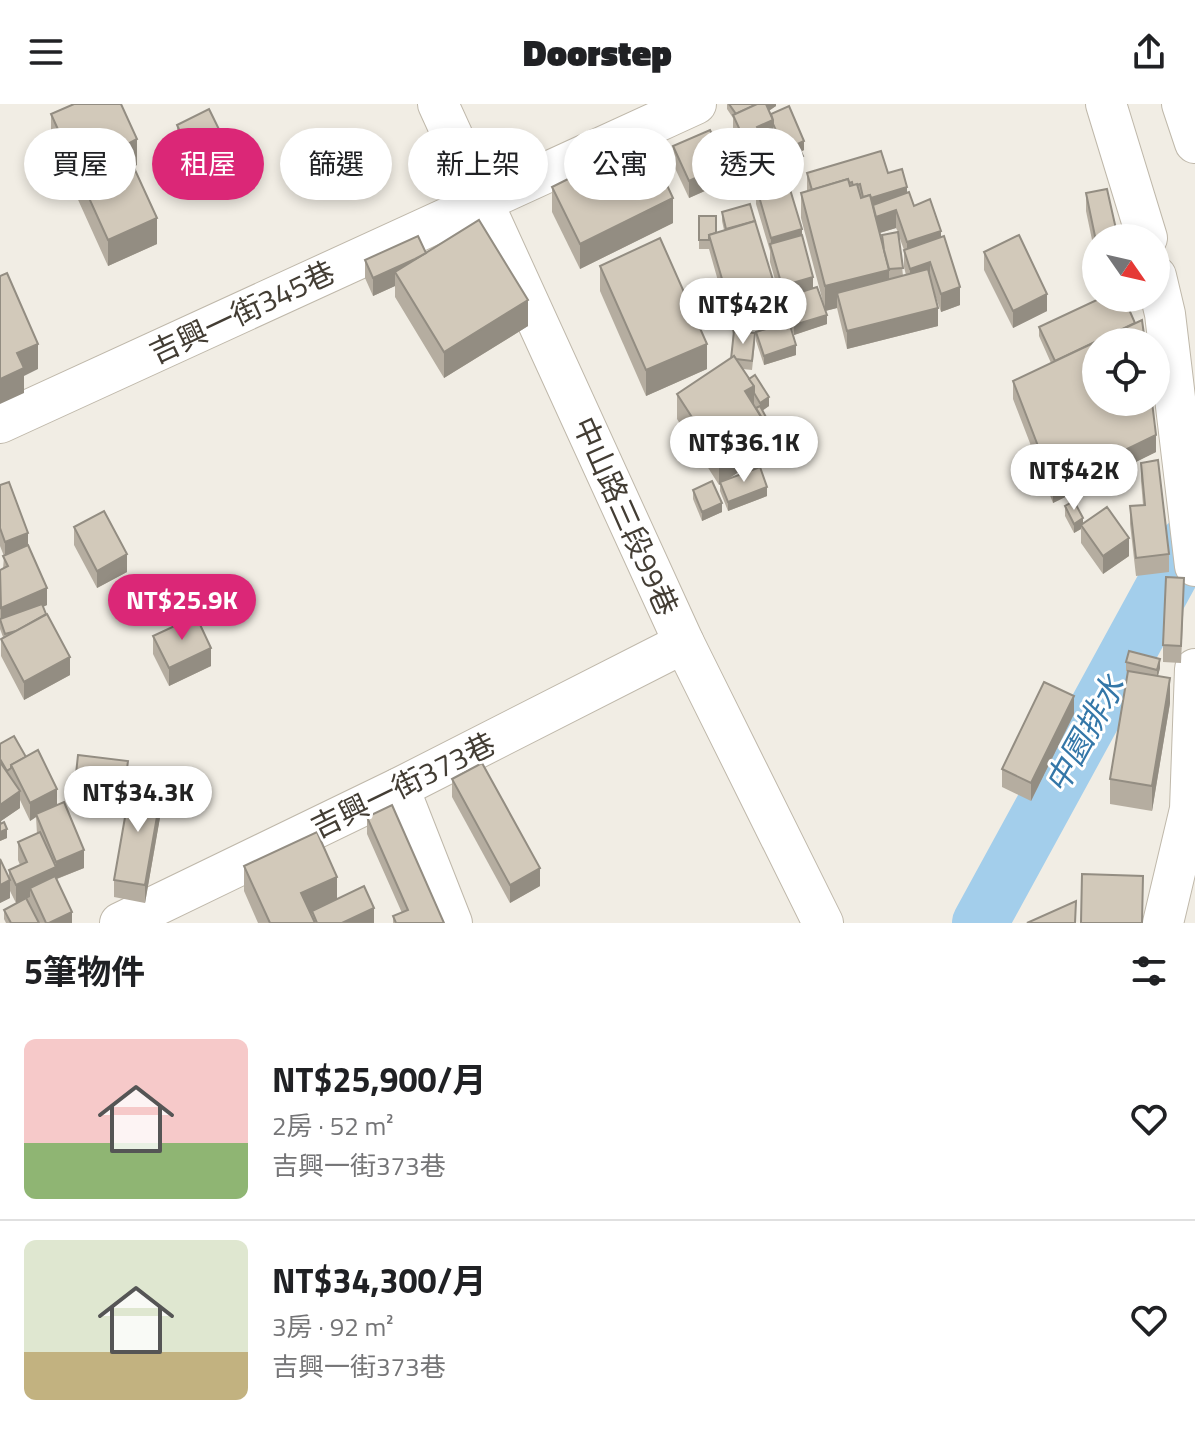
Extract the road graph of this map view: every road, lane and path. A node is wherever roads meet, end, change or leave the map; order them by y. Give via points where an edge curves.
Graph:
1 (438, 104) edge
2 (696, 104) edge
3 (1106, 104) edge
4 (1182, 104) edge
5 (1195, 143) edge
6 (484, 201) junction
7 (1143, 224) edge
8 (1165, 312) edge
9 (0, 423) edge
10 (1195, 566) edge
11 (684, 643) junction
12 (1195, 669) edge
13 (399, 788) junction
14 (120, 923) edge
15 (452, 923) edge
16 (823, 923) edge
17 (1163, 923) edge

1 - 6 street, 中山路三段99巷
2 - 6 street, 吉興一街345巷
3 - 7 street
4 - 5 street
6 - 9 street, 吉興一街345巷
6 - 11 street, 中山路三段99巷
8 - 10 street
11 - 13 street, 吉興一街373巷
11 - 16 street, 中山路三段99巷
12 - 17 street via 1190,809
13 - 14 street, 吉興一街373巷
13 - 15 street

